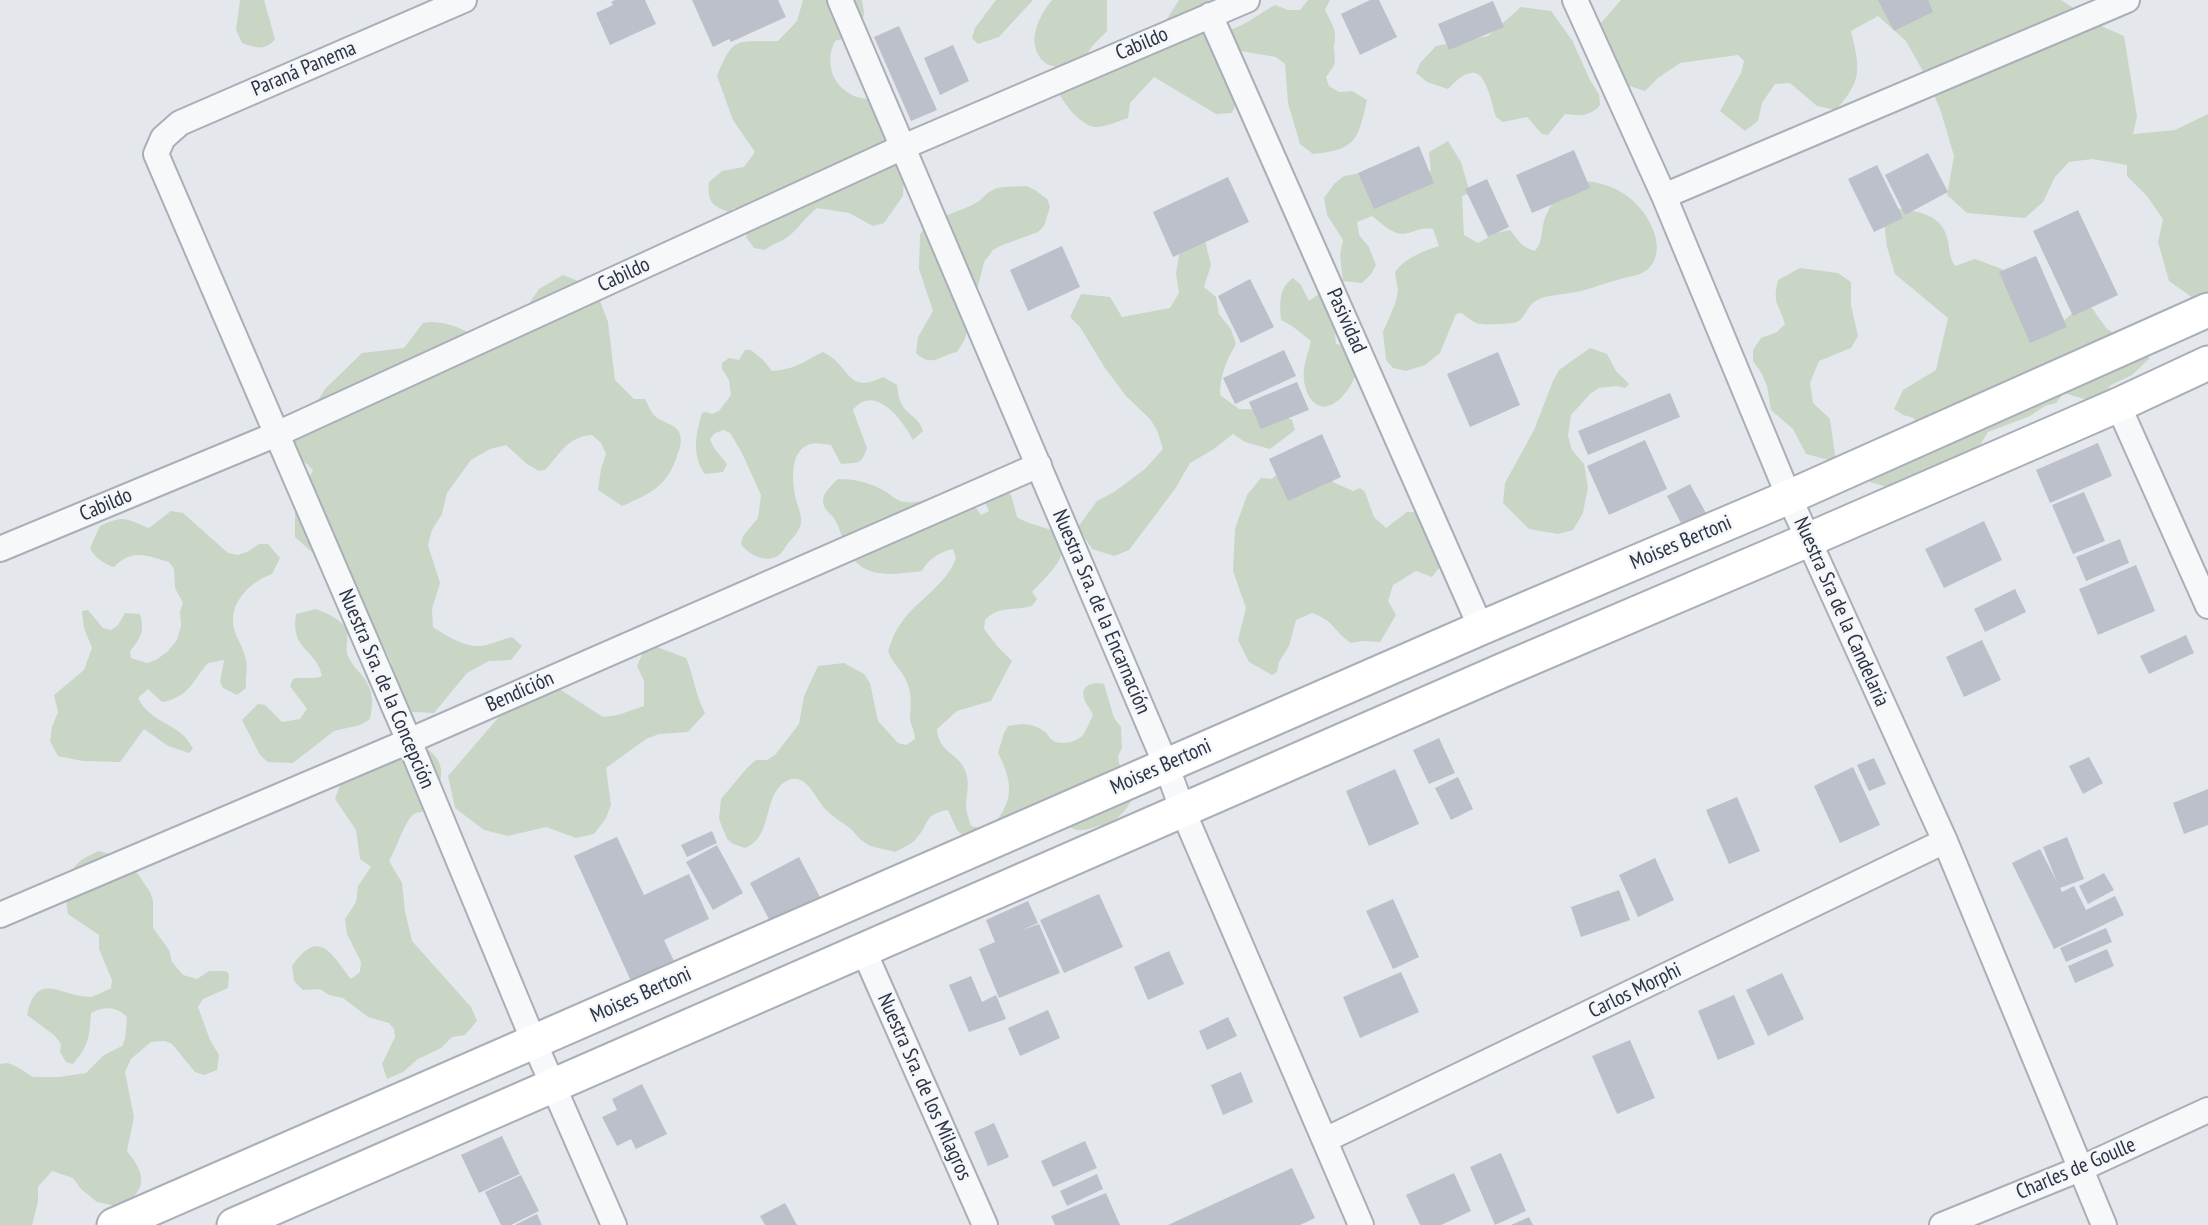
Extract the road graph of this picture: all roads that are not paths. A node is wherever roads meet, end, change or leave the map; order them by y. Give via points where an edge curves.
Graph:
1 (464, 0) edge
2 (840, 0) edge
3 (1247, 0) edge
4 (1575, 0) edge
5 (2127, 0) edge
6 (1210, 15) junction
7 (903, 147) junction
8 (156, 154) joint
9 (1664, 196) junction
10 (2208, 310) edge
11 (2208, 363) edge
12 (2118, 405) junction
13 (277, 434) junction
14 (1039, 465) junction
15 (1789, 497) junction
16 (1808, 540) junction
17 (0, 549) edge
18 (2208, 606) edge
19 (1481, 628) junction
20 (409, 741) junction
21 (1166, 765) junction
22 (1182, 811) junction
23 (1945, 841) junction
24 (0, 915) edge
25 (863, 949) junction
26 (534, 1042) junction
27 (553, 1086) junction
28 (2208, 1110) edge
29 (1325, 1140) junction
30 (2080, 1169) junction
31 (114, 1225) edge
32 (234, 1225) edge
33 (614, 1225) edge
34 (985, 1225) edge
35 (1361, 1225) edge
36 (1942, 1225) edge
37 (2104, 1225) edge

1 - 8 street, Paraná Panema via 180,123 163,138
2 - 7 street, Nuestra Sra. de la Encarnación
3 - 6 street, Cabildo
4 - 9 street, Nuestra Sra de la Candelaria
5 - 9 street
6 - 7 street, Cabildo
6 - 19 street, Pasividad
7 - 13 street, Cabildo
7 - 14 street, Nuestra Sra. de la Encarnación
8 - 13 street, Nuestra Sra. de la Concepción
9 - 15 street, Nuestra Sra de la Candelaria
10 - 15 street, Moises Bertoni
11 - 12 street
12 - 16 street
12 - 18 street
13 - 17 street, Cabildo
13 - 20 street, Nuestra Sra. de la Concepción
14 - 20 street, Bendición
14 - 21 street, Nuestra Sra. de la Encarnación
15 - 16 street, Nuestra Sra de la Candelaria
15 - 19 street, Moises Bertoni
16 - 22 street
16 - 23 street, Nuestra Sra de la Candelaria
19 - 21 street, Moises Bertoni
20 - 24 street, Bendición
20 - 26 street, Nuestra Sra. de la Concepción
21 - 22 street, Nuestra Sra. de la Encarnación
21 - 26 street, Moises Bertoni
22 - 25 street
22 - 29 street, Nuestra Sra. de la Encarnación
23 - 29 street, Carlos Morphi
23 - 30 street, Nuestra Sra de la Candelaria
25 - 27 street
25 - 34 street, Nuestra Sra. de los Milagros
26 - 27 street, Nuestra Sra. de la Concepción
26 - 31 street, Moises Bertoni
27 - 32 street
27 - 33 street, Nuestra Sra. de la Concepción
28 - 30 street, Charles de Goulle
29 - 35 street, Nuestra Sra. de la Encarnación
30 - 36 street, Charles de Goulle
30 - 37 street, Nuestra Sra de la Candelaria

